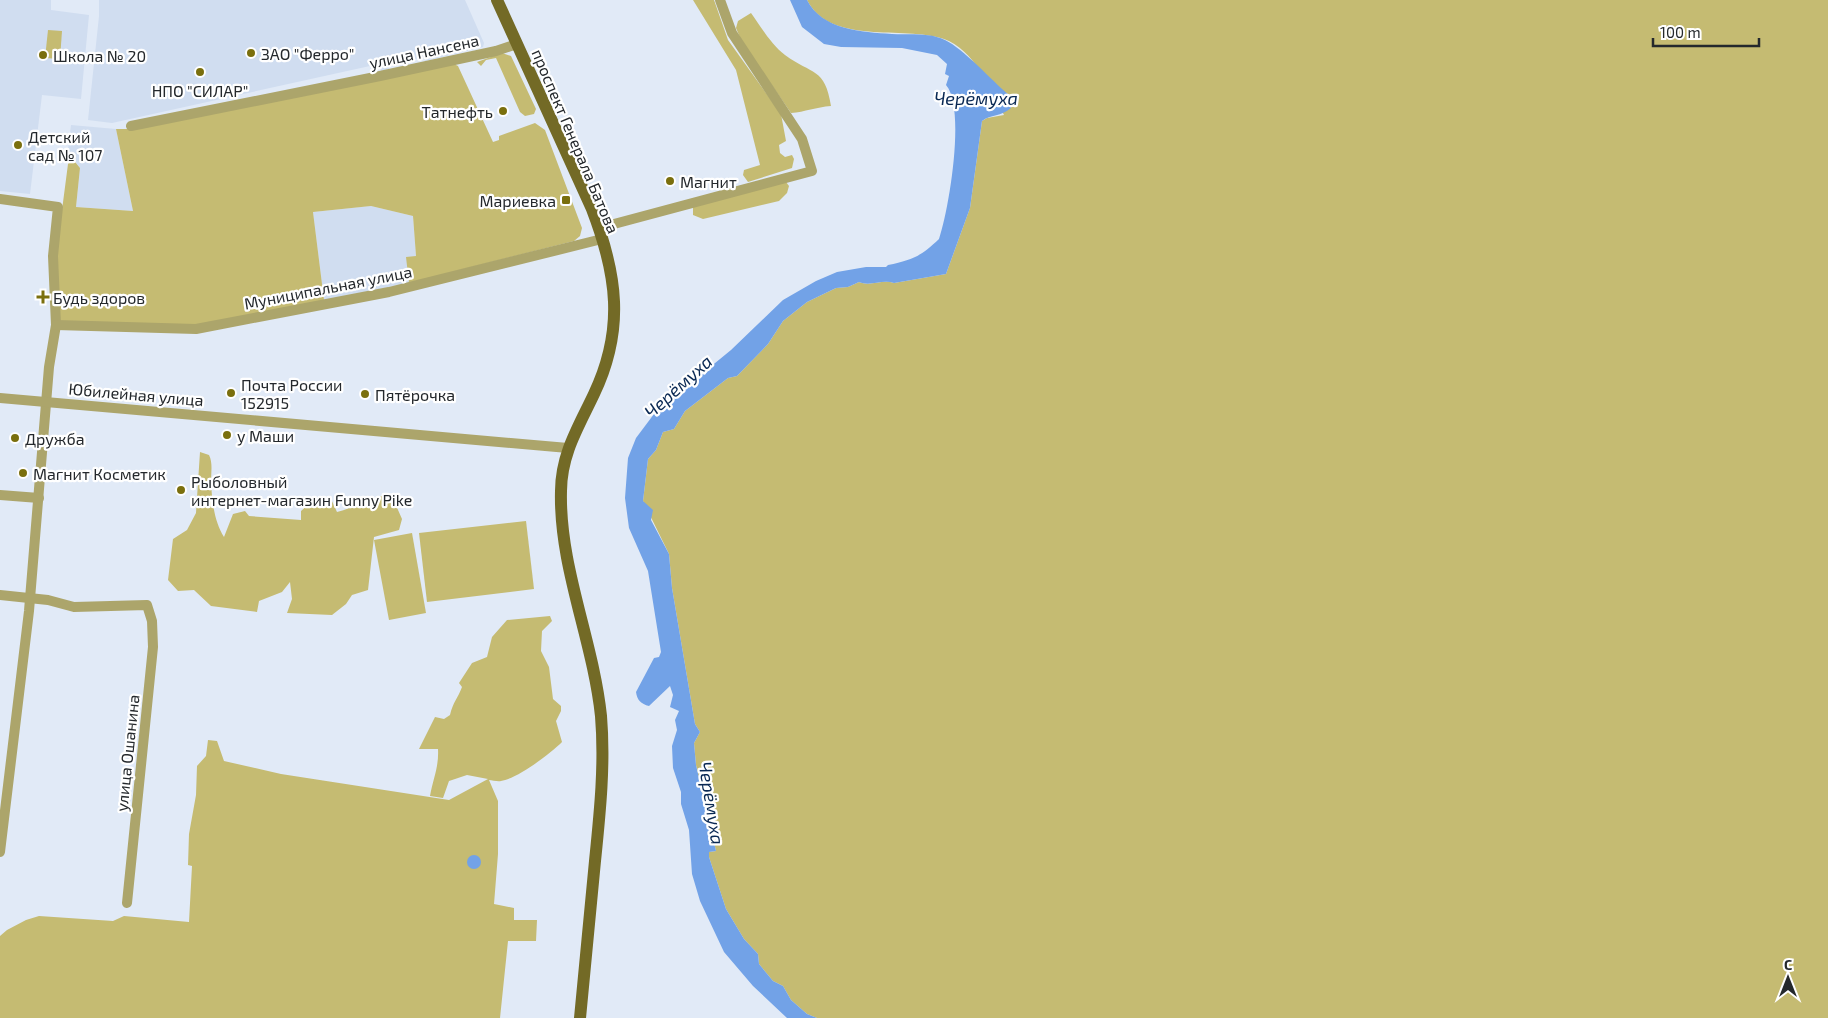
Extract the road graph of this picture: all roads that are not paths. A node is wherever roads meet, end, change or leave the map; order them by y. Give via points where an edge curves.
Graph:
1 (497, 0) edge
2 (720, 0) edge
3 (517, 44) junction
4 (131, 126) dead end
5 (0, 199) edge
6 (600, 233) junction
7 (56, 325) junction
8 (0, 398) edge
9 (47, 402) junction
10 (568, 448) junction
11 (0, 495) edge
12 (39, 498) junction
13 (0, 595) edge
14 (30, 598) junction
15 (0, 852) edge
16 (127, 904) dead end
17 (580, 1018) edge

1 - 3 main road, проспект Генерала Батова
2 - 6 street, Муниципальная улица via 732,33 798,132 812,171
3 - 4 street, улица Нансена via 380,76
3 - 6 main road, проспект Генерала Батова
5 - 7 street via 58,208 53,256
6 - 7 street, Муниципальная улица via 389,292 196,329
6 - 10 main road, проспект Генерала Батова via 614,290 614,334 600,381
7 - 9 street
8 - 9 street, Юбилейная улица
9 - 10 street, Юбилейная улица
9 - 12 street
10 - 17 main road, проспект Генерала Батова via 560,492 563,531 597,681 602,746 602,793
11 - 12 street
12 - 14 street
13 - 14 street
14 - 15 street
14 - 16 street, улица Ошанина via 74,607 147,605 152,621 153,647

